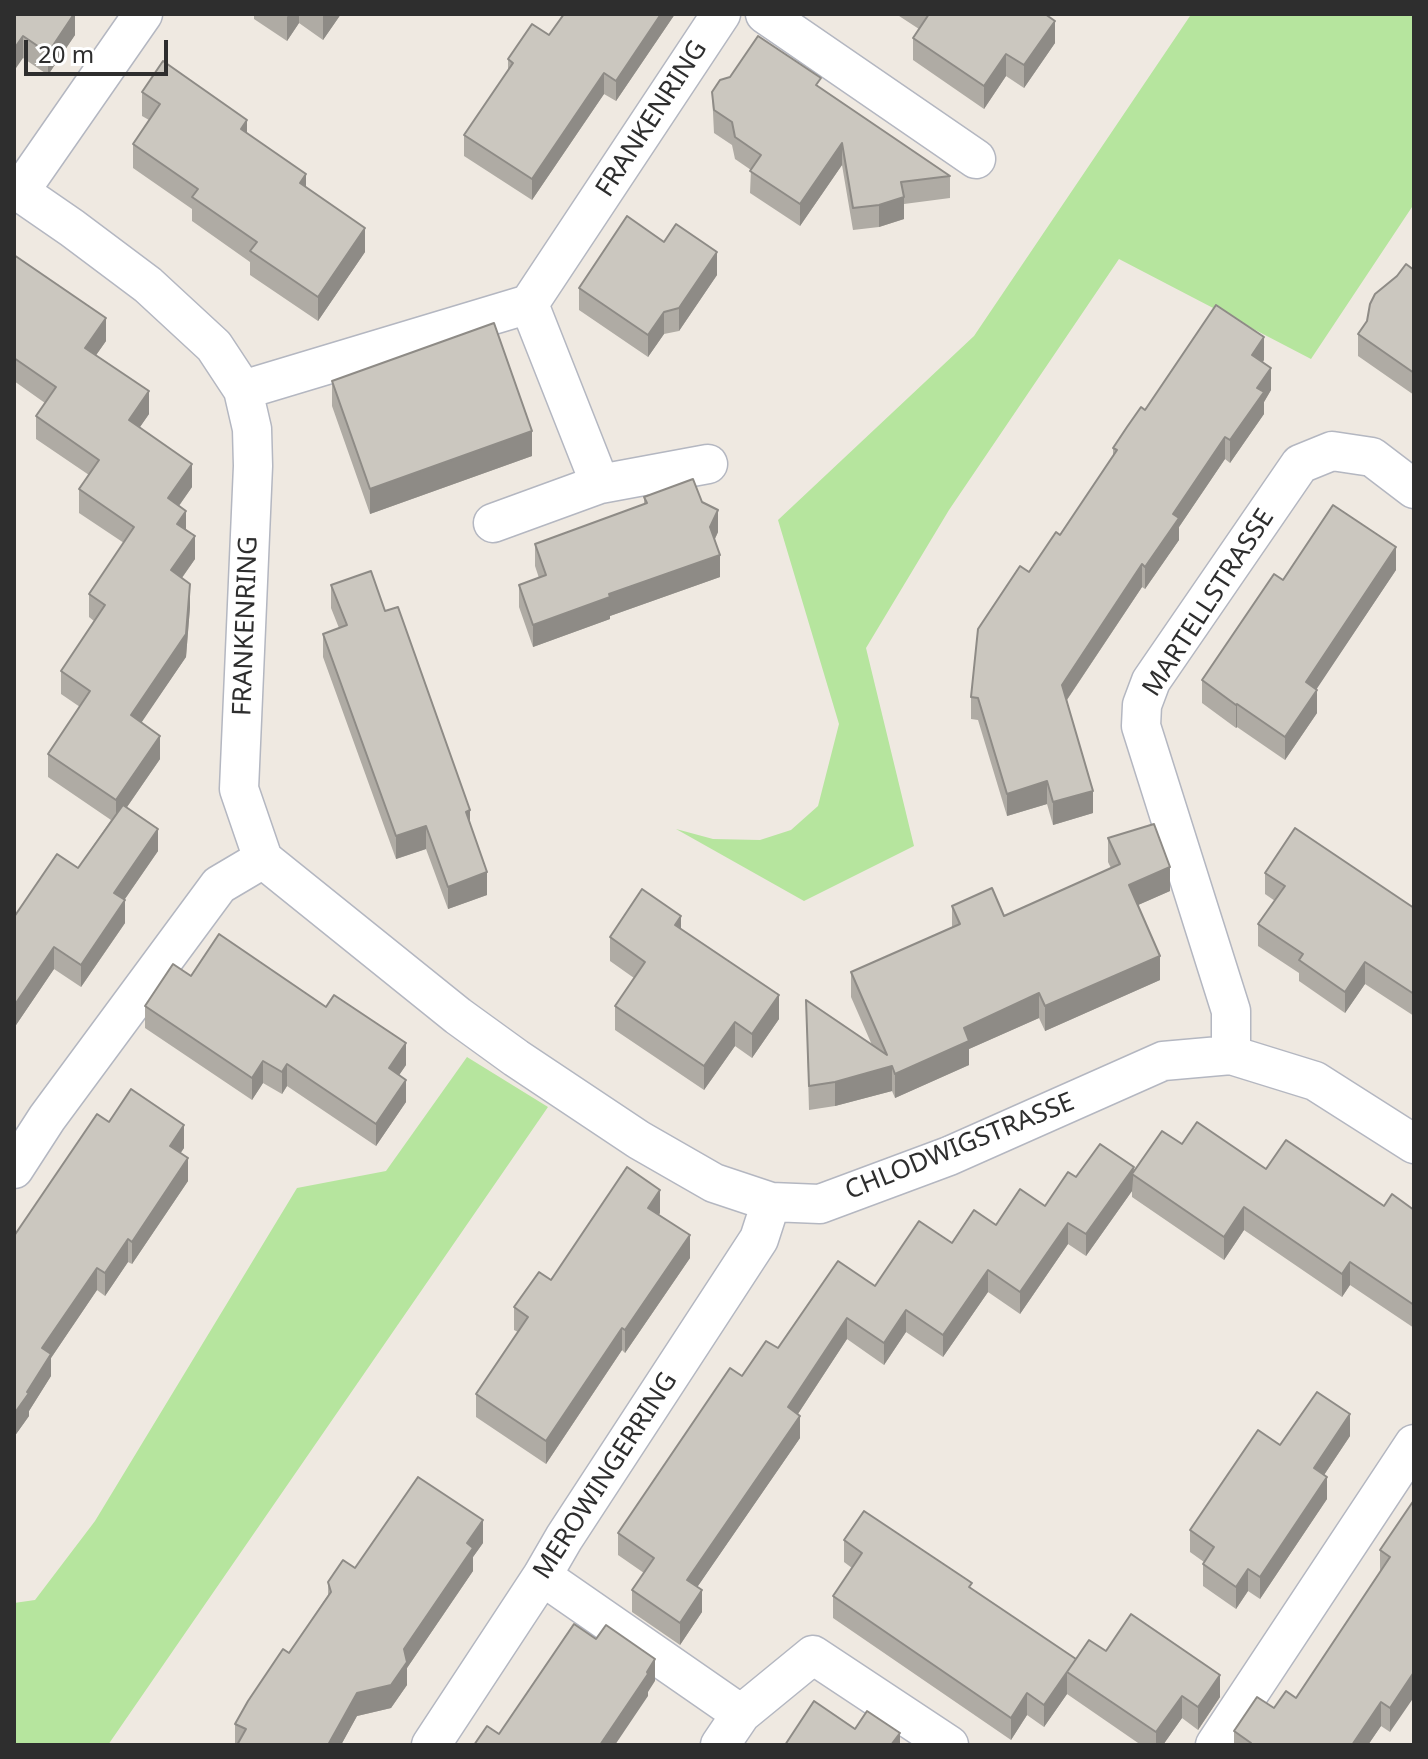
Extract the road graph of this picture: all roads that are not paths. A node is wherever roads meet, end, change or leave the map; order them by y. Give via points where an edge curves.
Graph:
1 (143, 14) edge
2 (721, 14) edge
3 (765, 14) edge
4 (976, 159) dead end
5 (17, 190) edge
6 (529, 304) junction
7 (243, 390) junction
8 (708, 464) dead end
9 (600, 484) junction
10 (1414, 489) edge
11 (493, 523) dead end
12 (263, 859) junction
13 (1231, 1055) junction
14 (1414, 1144) edge
15 (14, 1169) edge
16 (771, 1202) junction
17 (1414, 1444) edge
18 (542, 1576) junction
19 (731, 1730) edge
20 (431, 1745) edge
21 (949, 1745) edge
22 (1215, 1745) edge

1 - 5 street
2 - 6 street, FRANKENRING
3 - 4 street
5 - 7 street, FRANKENRING via 148,285 214,346
6 - 7 street
6 - 9 street
7 - 12 street, FRANKENRING via 253,466 239,789
8 - 9 street
9 - 11 street
10 - 13 street, MARTELLSTRASSE via 1372,457 1332,451 1300,464 1151,681 1142,705 1141,726 1231,1011
12 - 15 street via 219,885
12 - 16 street, CHLODWIGSTRASSE via 516,1058 701,1176
13 - 14 street, CHLODWIGSTRASSE via 1315,1081
13 - 16 street, CHLODWIGSTRASSE via 1163,1061 949,1156 820,1204
16 - 18 street, MEROWINGERRING via 759,1239
17 - 22 street
18 - 19 street
18 - 20 street, MEROWINGERRING
19 - 21 street via 813,1655

